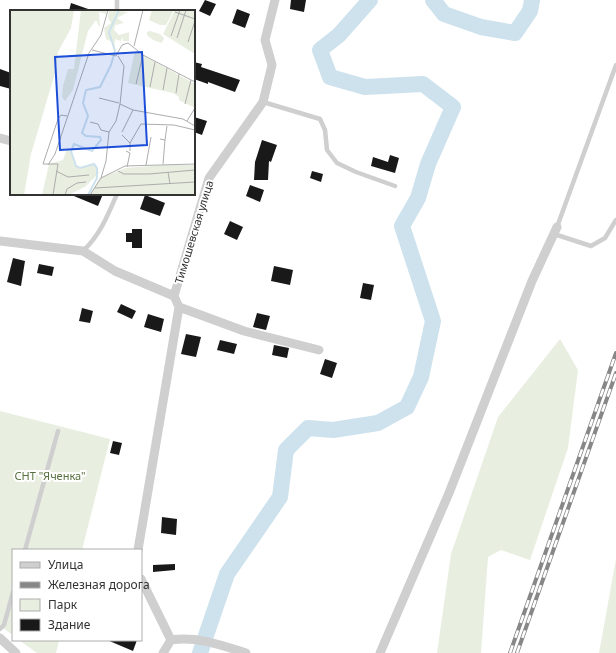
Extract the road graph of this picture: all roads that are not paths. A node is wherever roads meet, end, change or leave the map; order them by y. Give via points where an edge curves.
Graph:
1 (275, 0) edge
2 (616, 65) edge
3 (263, 102) junction
4 (0, 138) edge
5 (10, 141) edge
6 (395, 186) dead end
7 (118, 195) edge
8 (616, 220) edge
9 (555, 230) junction
10 (0, 241) edge
11 (83, 251) junction
12 (174, 296) junction
13 (179, 307) junction
14 (319, 350) dead end
15 (58, 431) dead end
16 (25, 549) edge
17 (138, 549) edge
18 (142, 581) edge
19 (12, 596) edge
20 (0, 629) edge
21 (0, 638) edge
22 (171, 640) junction
23 (16, 653) edge
24 (163, 653) edge
25 (246, 653) edge
26 (380, 653) edge

1 - 3 street, Тимошевская улица via 265,40 272,65
2 - 9 lane
3 - 6 lane via 320,119 325,130 327,150 337,163
3 - 12 street, Тимошевская улица via 209,178
4 - 5 street
7 - 11 lane via 94,241
8 - 9 lane via 605,238 591,246
9 - 26 street via 532,281 449,494
10 - 11 street
11 - 12 street via 115,271
12 - 13 street, Тимошевская улица
13 - 14 street via 244,331
13 - 17 street
15 - 16 lane
18 - 22 street
19 - 20 lane via 4,625
21 - 23 street
22 - 24 street
22 - 25 street via 199,640

